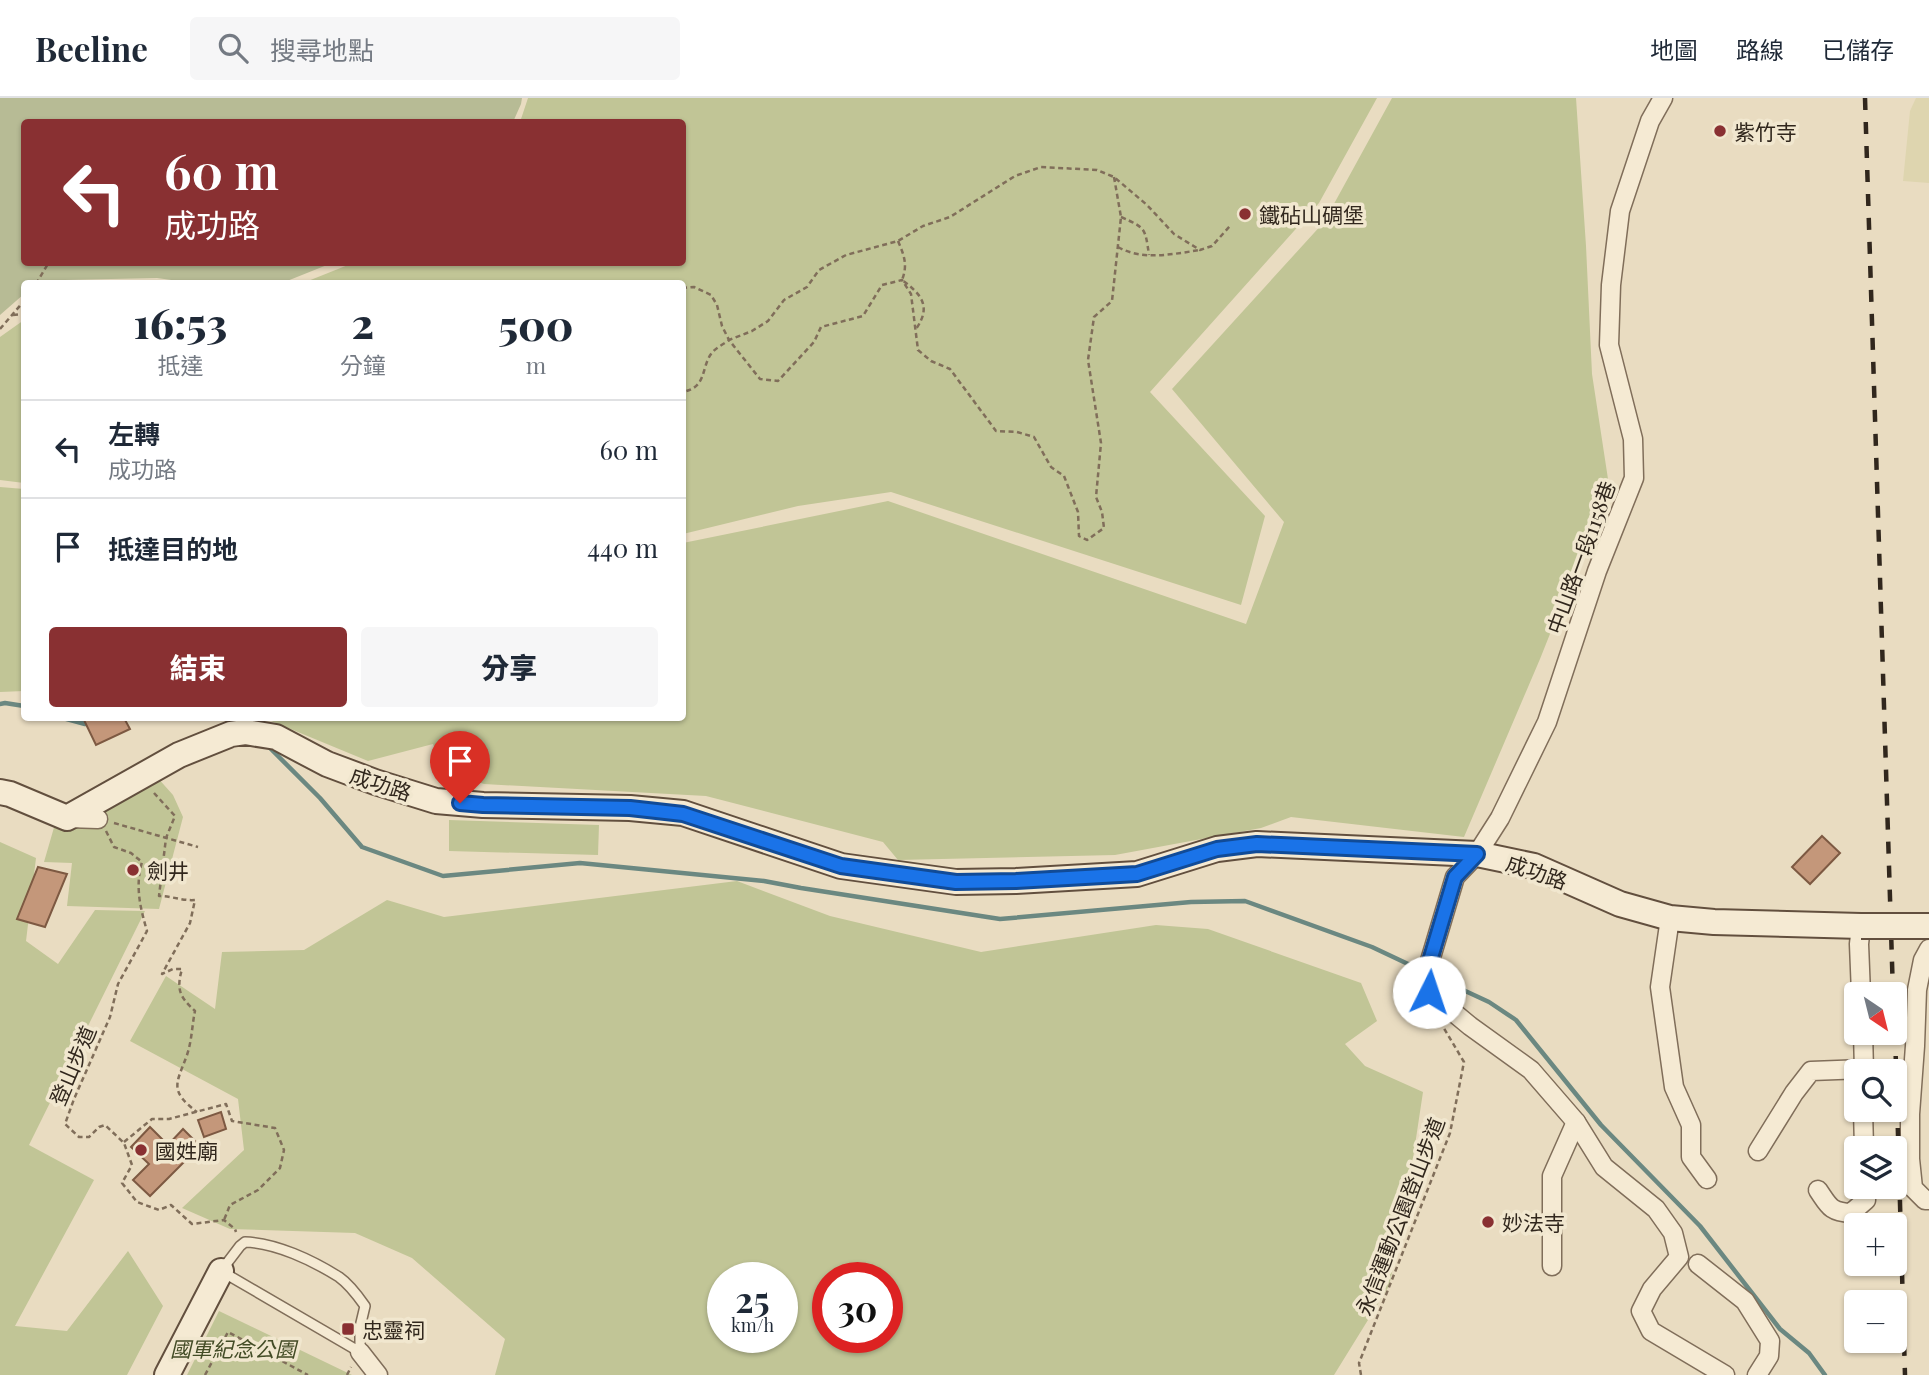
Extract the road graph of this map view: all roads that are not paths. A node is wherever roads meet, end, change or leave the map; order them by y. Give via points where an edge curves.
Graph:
1 (1663, 98) edge
2 (0, 792) edge
3 (67, 818) junction
4 (103, 823) road end
5 (1477, 854) junction
6 (1670, 918) junction
7 (1861, 926) junction
8 (1929, 926) edge
9 (1929, 948) edge
10 (1861, 982) edge
11 (1844, 1070) edge
12 (1576, 1122) junction
13 (1758, 1151) dead end
14 (1707, 1179) dead end
15 (1818, 1190) dead end
16 (1866, 1199) edge
17 (1929, 1200) edge
18 (1698, 1264) dead end
19 (1552, 1266) dead end
20 (221, 1271) junction
21 (360, 1352) junction
22 (167, 1375) edge
23 (378, 1375) edge
24 (1724, 1375) edge
25 (1757, 1375) edge

1 - 5 street, 中山路一段1158巷 via 1650,121 1619,211 1611,285 1609,345 1633,439 1634,478 1597,570 1547,722
2 - 3 street
3 - 4 street
3 - 5 street, 成功路 via 179,755 231,734 255,734 276,737 327,764 436,800 683,814 841,866 956,882 1137,874 1217,849 1257,844
5 - 6 street, 成功路 via 1534,866 1620,904
5 - 12 street, 中山路一段1158巷 via 1455,877 1429,974 1429,992 1531,1070
6 - 7 street, 成功路
6 - 14 street via 1660,987 1674,1087 1691,1125 1691,1157
7 - 8 street, 成功路, bridge
7 - 10 street
9 - 17 street via 1917,990 1910,1114 1913,1188
11 - 13 street via 1811,1071
12 - 19 street via 1552,1176
12 - 24 street via 1604,1167 1656,1209 1673,1233 1679,1257 1652,1289 1641,1311 1651,1331
15 - 16 street via 1830,1208 1840,1212 1851,1213
18 - 25 street via 1745,1301 1770,1341 1769,1356
20 - 21 lane
20 - 21 lane via 240,1245 260,1242 341,1278 365,1306
20 - 22 street
21 - 23 street

